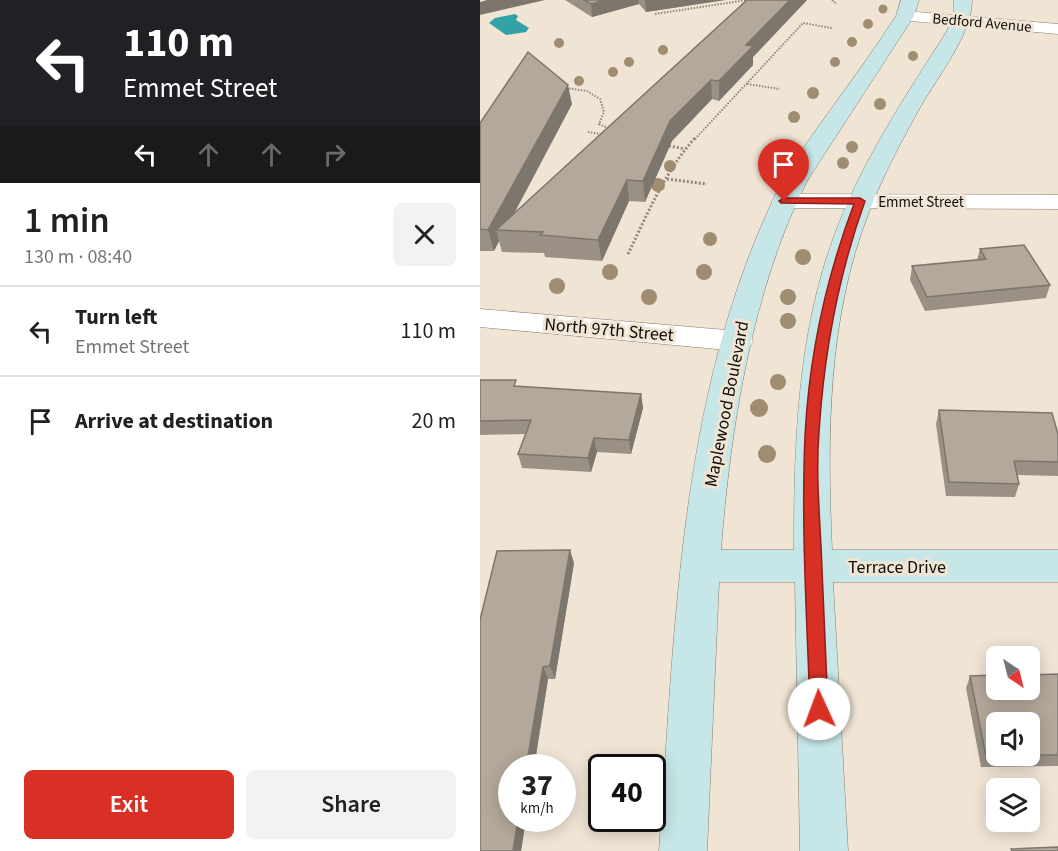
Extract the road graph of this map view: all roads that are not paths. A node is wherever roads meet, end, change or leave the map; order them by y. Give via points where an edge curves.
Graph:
1 (908, 8) edge
2 (962, 10) edge
3 (1058, 29) edge
4 (784, 201) junction
5 (860, 201) junction
6 (1058, 202) edge
7 (480, 318) edge
8 (738, 341) junction
9 (701, 566) junction
10 (814, 566) junction
11 (1058, 566) edge
12 (683, 851) edge
13 (824, 851) edge

1 - 2 street, Bedford Avenue
1 - 4 street, Maplewood Boulevard via 807,159
2 - 3 street, Bedford Avenue
2 - 5 street
4 - 5 street, Emmet Street
4 - 8 street, Maplewood Boulevard via 761,257
5 - 6 street, Emmet Street
5 - 10 street via 836,273 820,358 812,434
7 - 8 street, North 97th Street
8 - 9 street, Maplewood Boulevard via 713,456
9 - 10 street, Terrace Drive
9 - 12 street, Maplewood Boulevard
10 - 11 street, Terrace Drive
10 - 13 street

